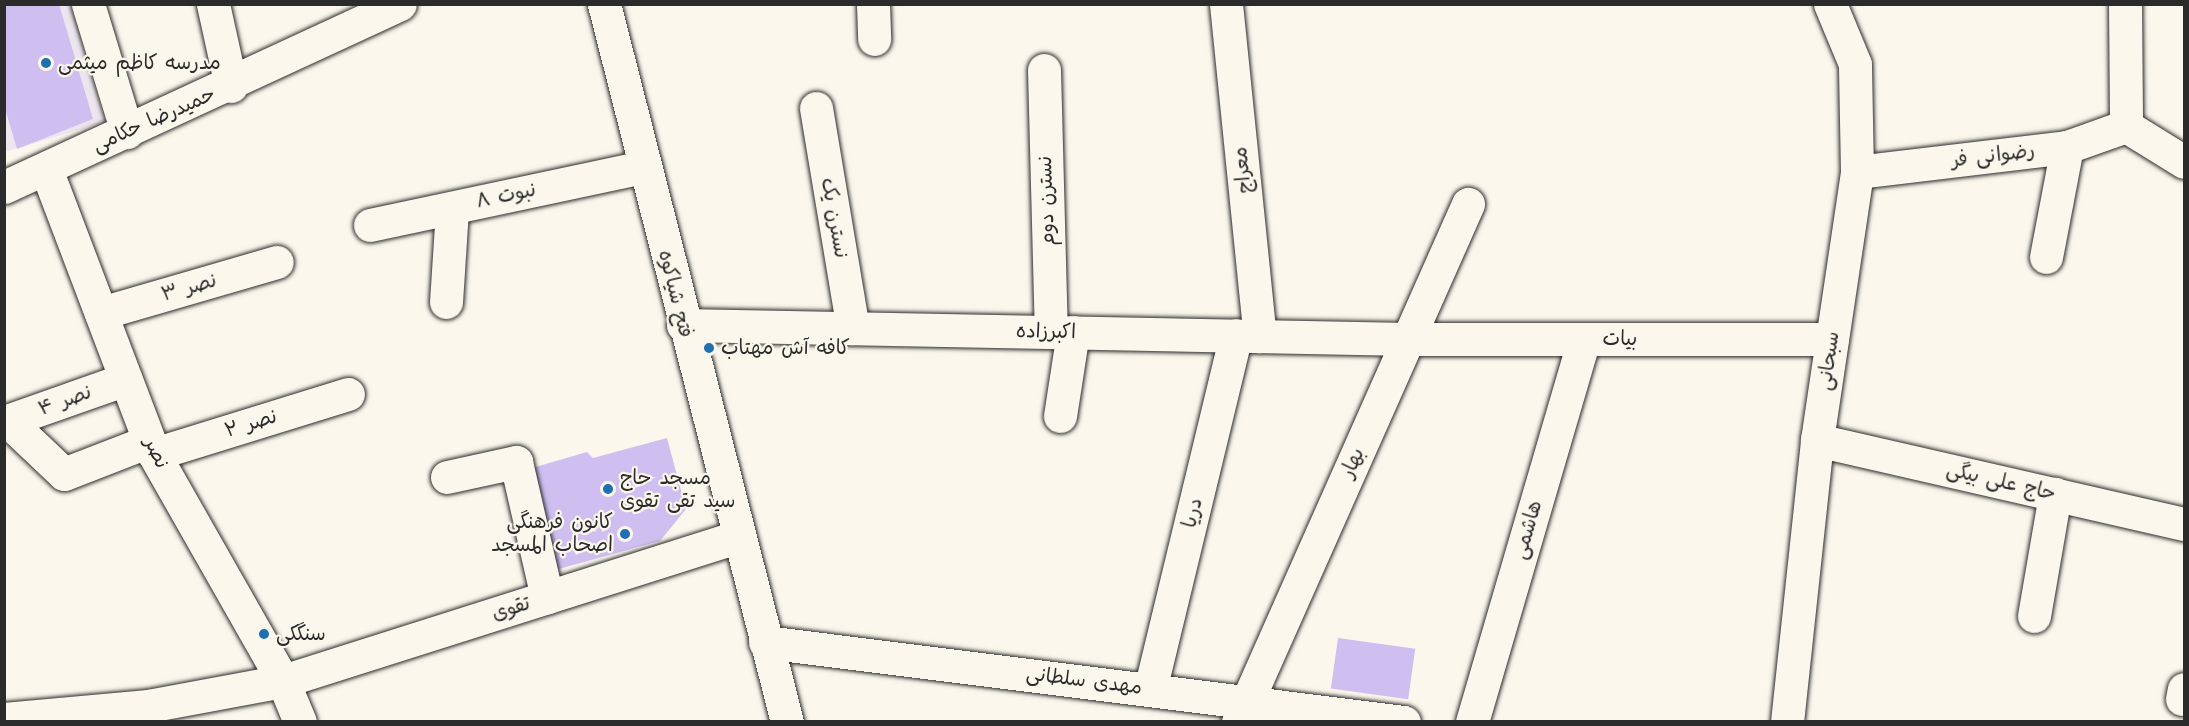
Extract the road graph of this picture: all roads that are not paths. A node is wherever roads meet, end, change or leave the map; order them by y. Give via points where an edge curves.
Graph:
1 (88, 4) edge
2 (213, 4) edge
3 (400, 4) edge
4 (604, 4) edge
5 (873, 4) edge
6 (1226, 4) edge
7 (1830, 4) edge
8 (2125, 4) edge
9 (874, 39) dead end
10 (1044, 70) dead end
11 (231, 86) junction
12 (816, 108) dead end
13 (2127, 126) junction
14 (127, 132) junction
15 (2067, 147) junction
16 (2184, 162) edge
17 (643, 167) junction
18 (46, 169) junction
19 (1857, 172) junction
20 (4, 187) edge
21 (1468, 204) dead end
22 (452, 208) junction
23 (370, 225) dead end
24 (2046, 257) dead end
25 (277, 262) dead end
26 (446, 302) dead end
27 (101, 313) junction
28 (683, 325) junction
29 (853, 328) junction
30 (1062, 332) junction
31 (1248, 336) junction
32 (1409, 339) junction
33 (1584, 339) junction
34 (1832, 339) junction
35 (126, 379) junction
36 (348, 394) dead end
37 (1060, 416) dead end
38 (6, 422) edge
39 (1817, 440) junction
40 (152, 447) junction
41 (447, 477) dead end
42 (2055, 494) junction
43 (2184, 524) edge
44 (738, 537) junction
45 (547, 597) junction
46 (2034, 616) dead end
47 (765, 642) junction
48 (283, 681) junction
49 (1150, 690) junction
50 (1243, 712) edge
51 (149, 714) edge
52 (4, 719) edge
53 (300, 722) edge
54 (787, 722) edge
55 (1404, 722) edge
56 (1472, 722) edge
57 (1787, 722) edge

1 - 14 street
2 - 11 street
3 - 11 street, حمیدرضا حکامی
4 - 17 street, فتح شیاکوه
5 - 9 street
6 - 31 street, معراج
7 - 19 street, سبحانی via 1855,64
8 - 13 street
10 - 30 street, نسترن دوم
11 - 14 street, حمیدرضا حکامی
12 - 29 street, نسترن یک
13 - 15 street, رضوانی فر
13 - 16 street
14 - 18 street, حمیدرضا حکامی
15 - 19 street, رضوانی فر
15 - 24 street
17 - 22 street, نبوت ۸
17 - 28 street, فتح شیاکوه
18 - 20 street, حمیدرضا حکامی
18 - 27 street, نصر
19 - 34 street, سبحانی
21 - 32 street, بهار
22 - 23 street, نبوت ۸
22 - 26 street
25 - 27 street, نصر ۳
27 - 35 street, نصر
28 - 29 street, اکبرزاده
28 - 44 street, فتح شیاکوه
29 - 30 street, اکبرزاده
30 - 31 street, اکبرزاده
30 - 37 street, نسترن دوم
31 - 32 street, اکبرزاده
31 - 49 street, دریا
32 - 33 street, بیات
32 - 50 street, بهار
33 - 34 street, بیات
33 - 56 street, هاشمی
34 - 39 street, سبحانی
35 - 38 street, نصر ۴
35 - 40 street, نصر
36 - 40 street, نصر ۲
38 - 40 street, نصر ۲ via 64,474
39 - 42 street, حاج علی بیگی
39 - 57 street, سبحانی
40 - 48 street, نصر
41 - 45 street via 516,462
42 - 43 street, حاج علی بیگی
42 - 46 street
44 - 45 street, تقوی
44 - 47 street, فتح شیاکوه
45 - 48 street, تقوی
47 - 49 street, مهدی سلطانی
47 - 54 street, فتح شیاکوه
48 - 51 street, تقوی
48 - 53 street, نصر
49 - 50 street, مهدی سلطانی
50 - 55 street, مهدی سلطانی
51 - 52 street, تقوی

